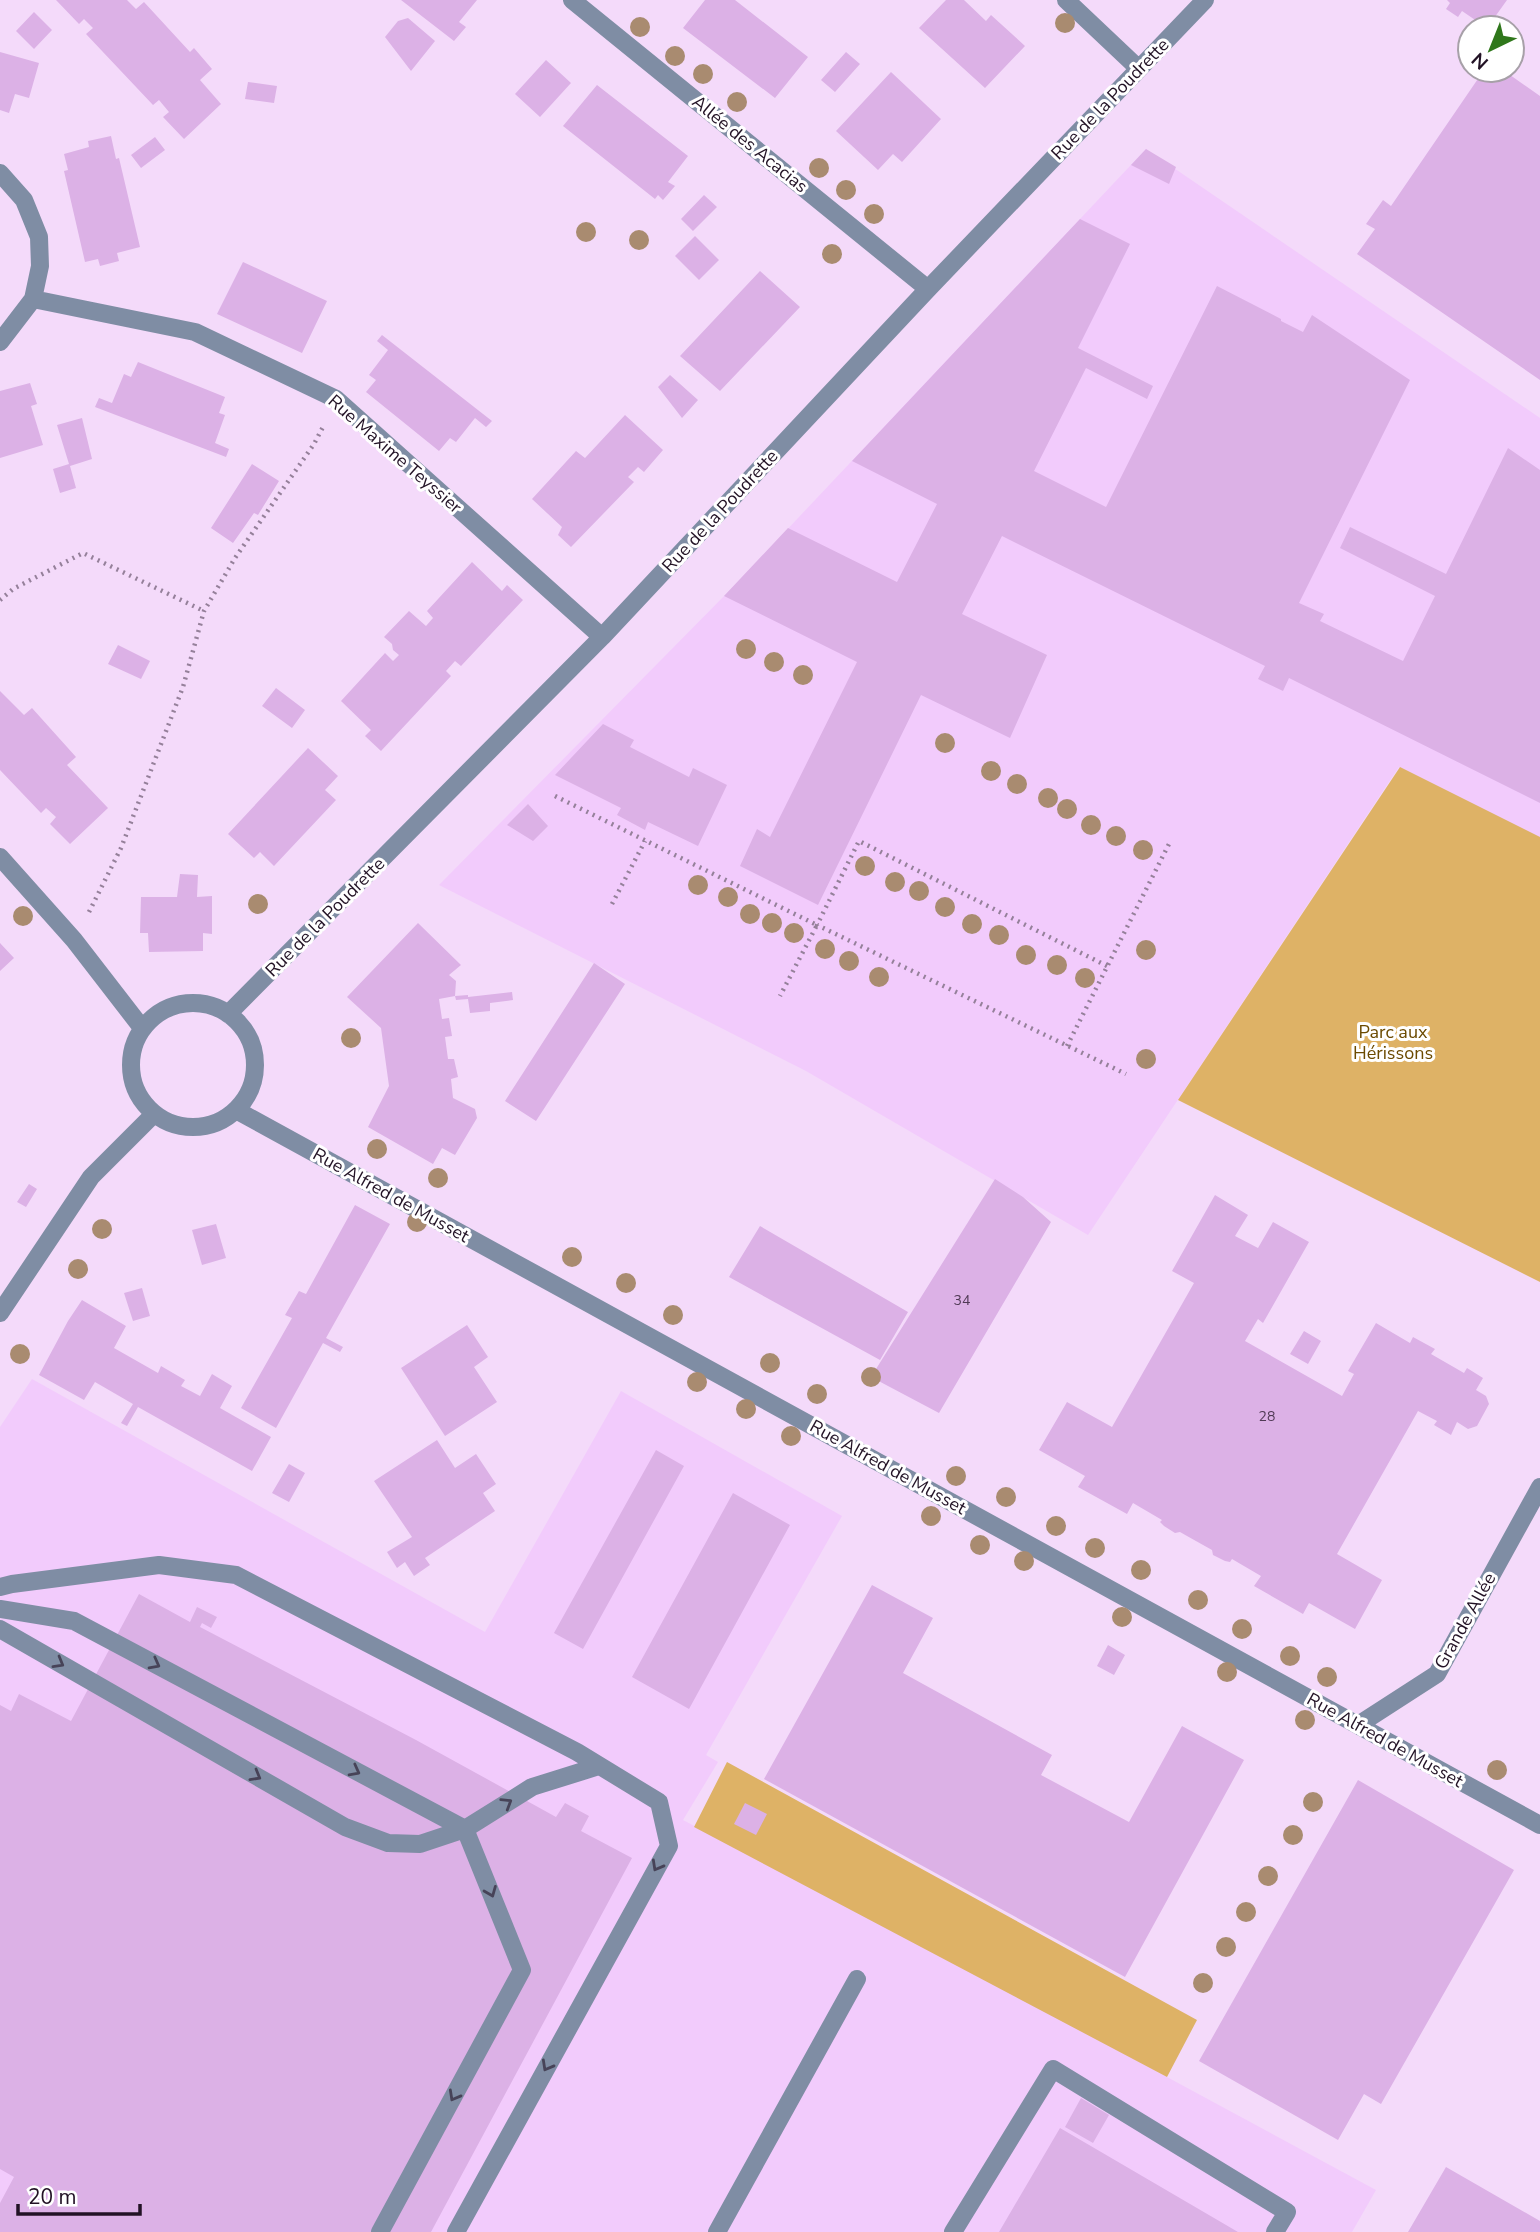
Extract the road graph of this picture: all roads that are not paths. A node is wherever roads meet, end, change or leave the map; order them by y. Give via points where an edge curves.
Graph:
1 (572, 0) edge
2 (1066, 0) edge
3 (1205, 0) edge
4 (1138, 68) junction
5 (0, 173) edge
6 (928, 289) junction
7 (33, 299) junction
8 (0, 342) edge
9 (602, 637) junction
10 (0, 856) edge
11 (228, 1014) junction
12 (142, 1028) junction
13 (236, 1110) junction
14 (154, 1114) junction
15 (0, 1313) edge
16 (1540, 1487) edge
17 (1535, 1509) edge
18 (0, 1587) edge
19 (0, 1609) edge
20 (0, 1629) edge
21 (1358, 1725) junction
22 (598, 1766) junction
23 (1540, 1825) edge
24 (465, 1829) junction
25 (857, 1979) dead end
26 (380, 2232) edge
27 (456, 2232) edge
28 (717, 2232) edge
29 (953, 2232) edge
30 (1275, 2232) edge

1 - 6 street, Allée des Acacias
2 - 4 street
3 - 4 street, Rue de la Poudrette
4 - 6 street, Rue de la Poudrette
5 - 7 street via 24,201 39,237 40,266
6 - 9 street, Rue de la Poudrette
7 - 8 street
7 - 9 street, Rue Maxime Teyssier via 195,332 336,400
9 - 11 street, Rue de la Poudrette
10 - 12 street via 74,940
11 - 12 street via 211,1005 182,1004 156,1015
11 - 13 street via 241,1026 254,1060 254,1078
12 - 14 street via 130,1064 141,1100
13 - 14 street via 222,1121 187,1128
13 - 21 street, Rue Alfred de Musset
14 - 15 street via 91,1177
16 - 17 street, Grande Allée
17 - 21 street, Grande Allée via 1437,1674
18 - 22 street via 159,1565 236,1575
19 -> 24 street via 74,1621
20 -> 24 street via 345,1827 388,1843 420,1844
21 - 23 street, Rue Alfred de Musset
24 -> 22 street via 532,1787
22 -> 27 street via 659,1802 669,1846
24 -> 26 street via 522,1970
25 - 28 street
29 - 30 street via 1053,2069 1287,2212

